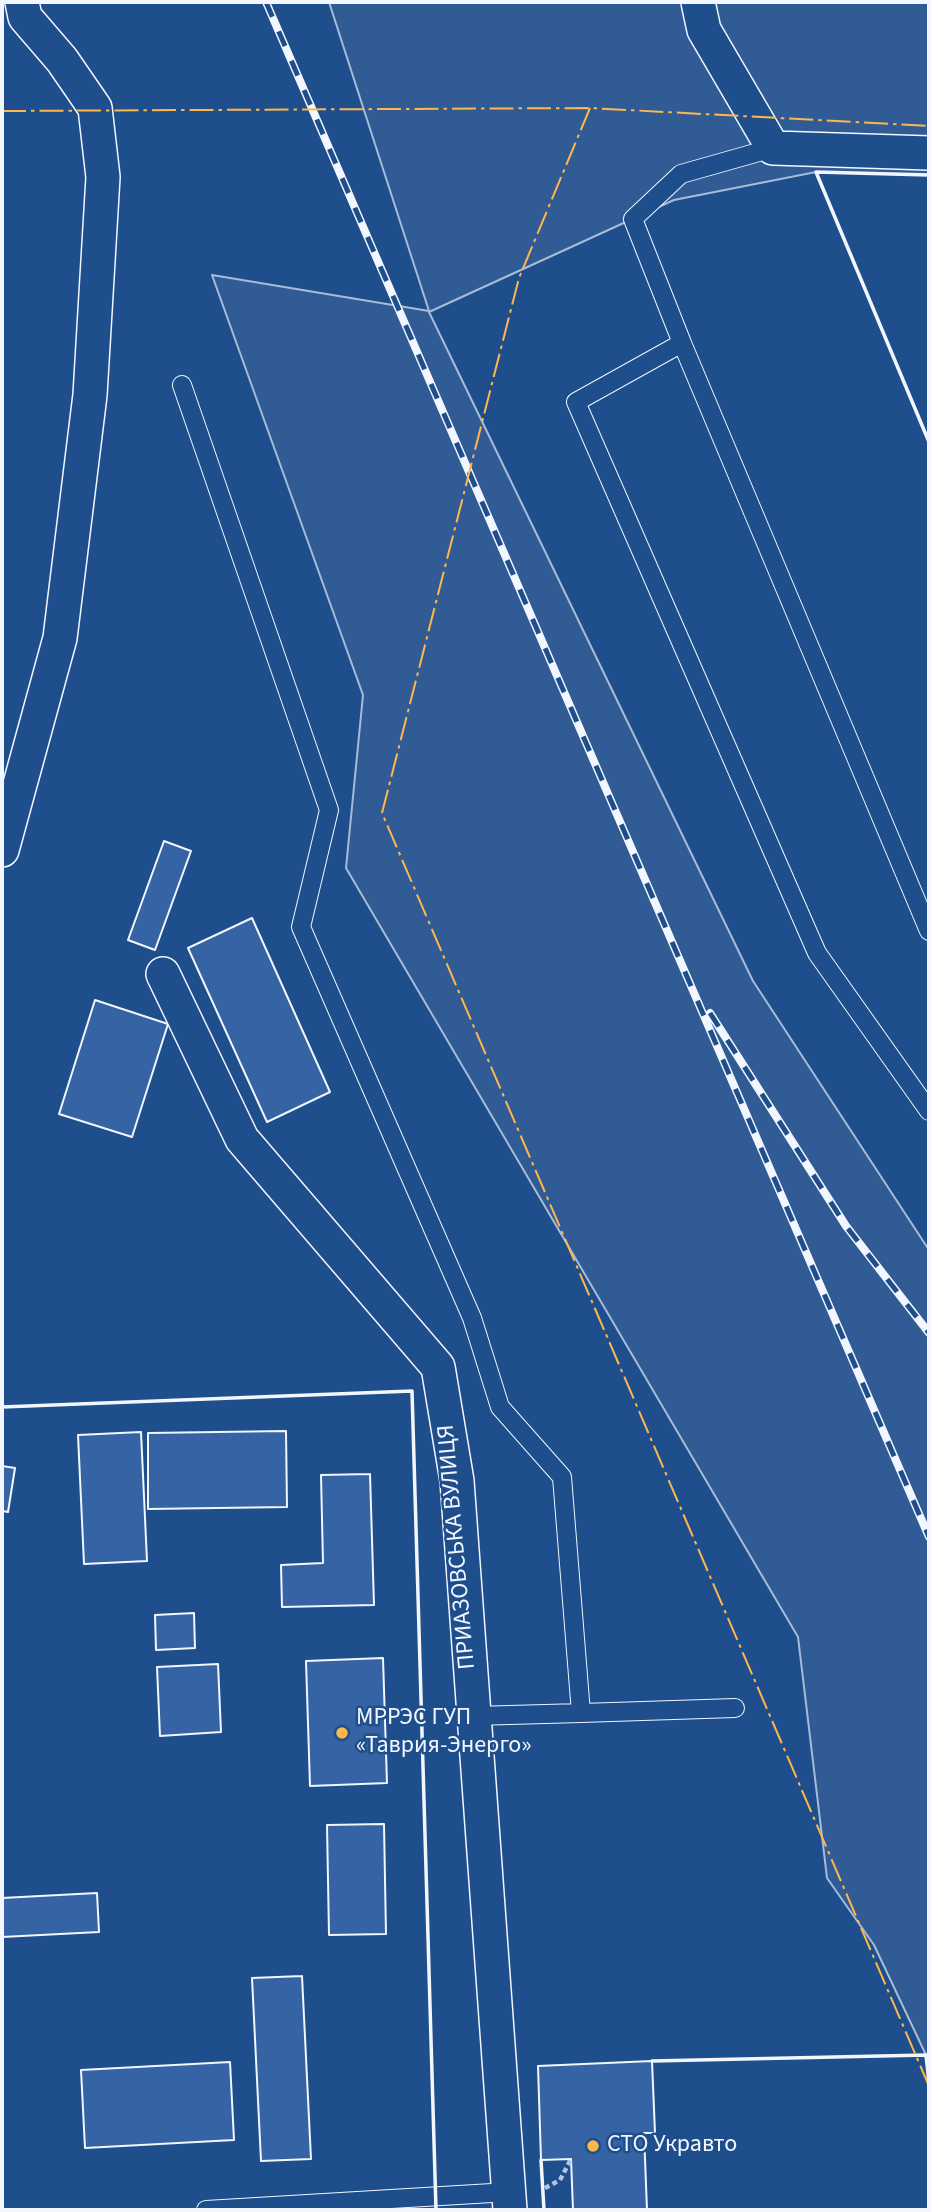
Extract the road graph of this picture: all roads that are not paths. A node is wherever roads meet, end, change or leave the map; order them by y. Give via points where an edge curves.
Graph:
1 (22, 2) edge
2 (698, 2) edge
3 (773, 148) junction
4 (929, 153) edge
5 (682, 343) junction
6 (183, 385) dead end
7 (2, 850) edge
8 (929, 931) edge
9 (163, 974) dead end
10 (929, 1111) edge
11 (735, 1708) dead end
12 (581, 1713) junction
13 (474, 1716) junction
14 (509, 2201) edge
15 (206, 2210) edge

1 - 7 street via 25,17 95,108 103,177 90,396 60,638
2 - 3 street via 705,30
3 - 4 street
3 - 5 lane via 681,174 633,219
5 - 8 lane
5 - 10 lane via 576,402 817,953
6 - 12 lane via 329,810 301,927 472,1318 500,1407 562,1477
9 - 13 street, ПРИАЗОВСЬКА ВУЛИЦЯ via 242,1139 438,1367 457,1482
11 - 12 lane
12 - 13 lane
13 - 14 street, ПРИАЗОВСЬКА ВУЛИЦЯ
14 - 15 lane

